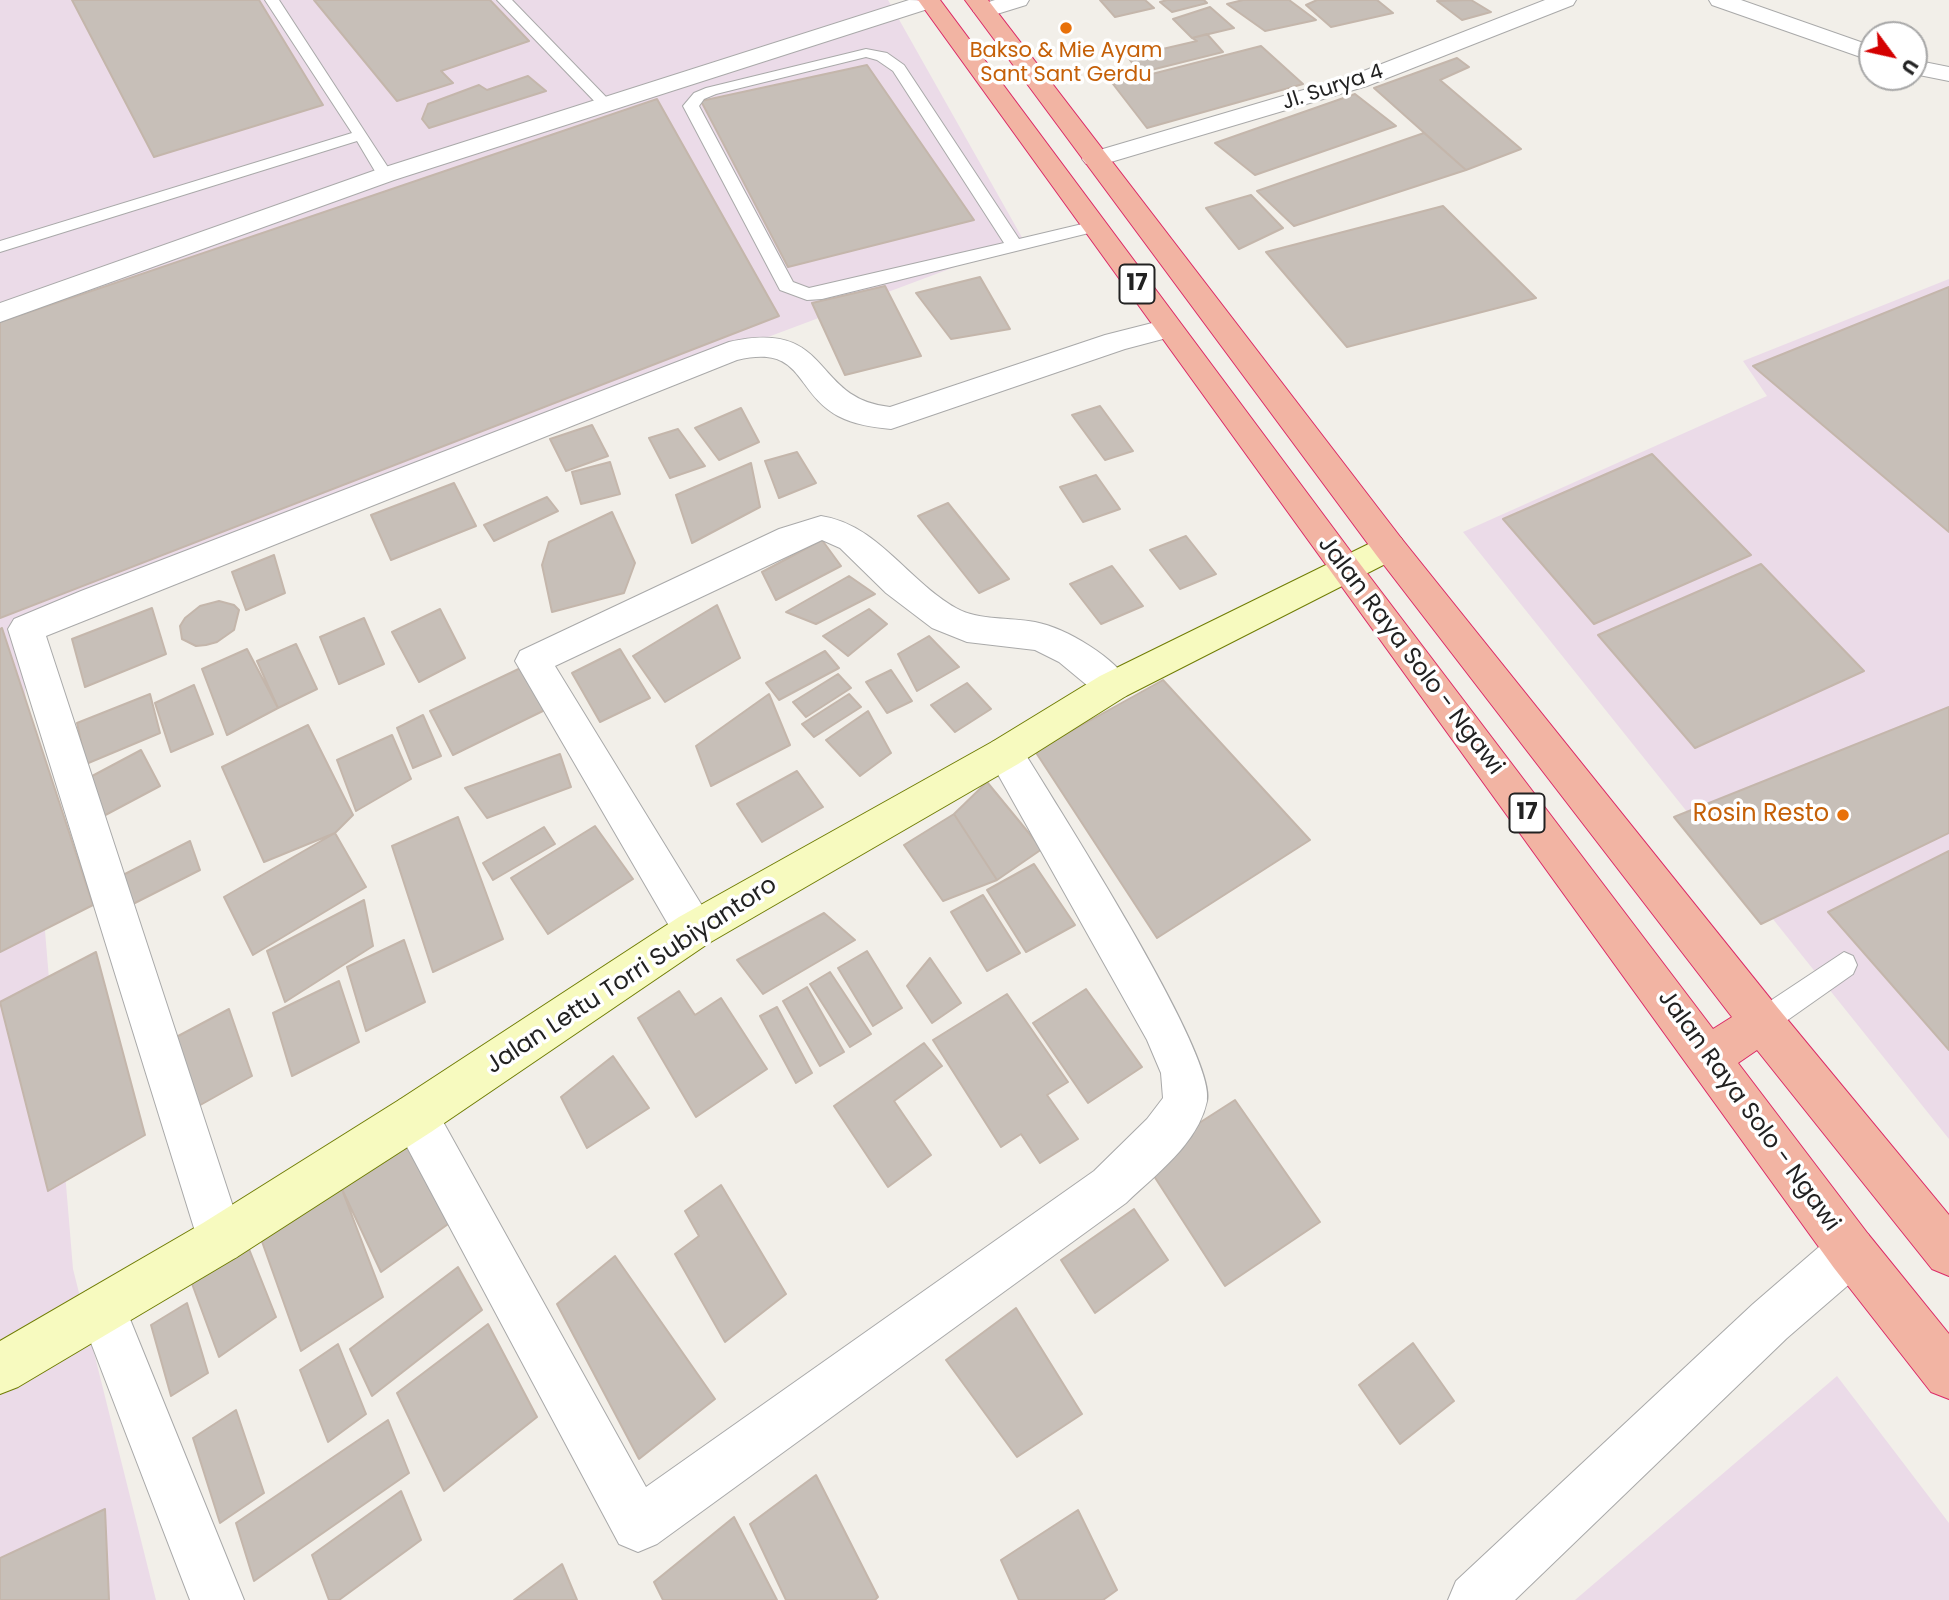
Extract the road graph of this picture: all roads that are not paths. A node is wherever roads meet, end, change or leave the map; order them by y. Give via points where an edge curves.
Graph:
1 (272, 0) edge
2 (504, 0) edge
3 (929, 0) edge
4 (1018, 0) edge
5 (1564, 0) edge
6 (1720, 0) edge
7 (980, 5) edge
8 (1858, 49) edge
9 (1928, 70) edge
10 (1949, 74) edge
11 (604, 103) junction
12 (361, 135) junction
13 (1095, 159) junction
14 (385, 175) junction
15 (1095, 226) junction
16 (0, 247) edge
17 (1015, 247) junction
18 (0, 313) edge
19 (1168, 328) junction
20 (1390, 547) junction
21 (1345, 569) junction
22 (1113, 686) junction
23 (1004, 753) junction
24 (694, 930) junction
25 (1844, 965) dead end
26 (1762, 1021) junction
27 (1709, 1057) junction
28 (415, 1116) junction
29 (220, 1240) junction
30 (1851, 1251) junction
31 (1949, 1252) edge
32 (102, 1309) junction
33 (0, 1369) edge
34 (1949, 1374) edge
35 (216, 1600) edge
36 (1475, 1600) edge

1 - 12 lane
2 - 11 lane
3 - 11 street
3 - 15 highway, Jalan Raya Solo - Ngawi / 17
4 - 7 street
5 - 13 street, Jl. Surya 4 via 1359,81
6 - 8 street
7 - 13 highway, Jalan Raya Solo - Ngawi / 17
9 - 10 street
11 - 14 street
12 - 14 lane
12 - 16 lane
13 - 20 highway, Jalan Raya Solo - Ngawi / 17
14 - 18 street
15 - 17 lane
15 - 19 highway, Jalan Raya Solo - Ngawi / 17
17 - 17 lane via 822,293 795,291 786,286 691,106 710,91 866,53 882,56 899,68
19 - 21 highway, Jalan Raya Solo - Ngawi / 17
19 - 29 street via 891,418 856,415 838,403 794,354 774,346 729,352 26,629
20 - 21 main road, Jalan Lettu Torri Subiyantoro
20 - 26 highway, Jalan Raya Solo - Ngawi / 17
21 - 22 main road, Jalan Lettu Torri Subiyantoro
21 - 27 highway, Jalan Raya Solo - Ngawi / 17
22 - 23 main road, Jalan Lettu Torri Subiyantoro
22 - 24 street via 1054,642 967,628 944,618 898,584 852,538 821,527 533,661
23 - 24 main road, Jalan Lettu Torri Subiyantoro
23 - 28 street via 1162,1025 1182,1067 1185,1101 1166,1132 1110,1186 638,1525
24 - 28 main road, Jalan Lettu Torri Subiyantoro
25 - 26 lane
26 - 27 highway
26 - 31 highway, Jalan Raya Solo - Ngawi / 17
27 - 30 highway, Jalan Raya Solo - Ngawi / 17
28 - 29 main road, Jalan Lettu Torri Subiyantoro
29 - 32 main road, Jalan Lettu Torri Subiyantoro
30 - 34 highway, Jalan Raya Solo - Ngawi / 17
30 - 36 street via 1770,1321
32 - 33 main road, Jalan Lettu Torri Subiyantoro
32 - 35 street

